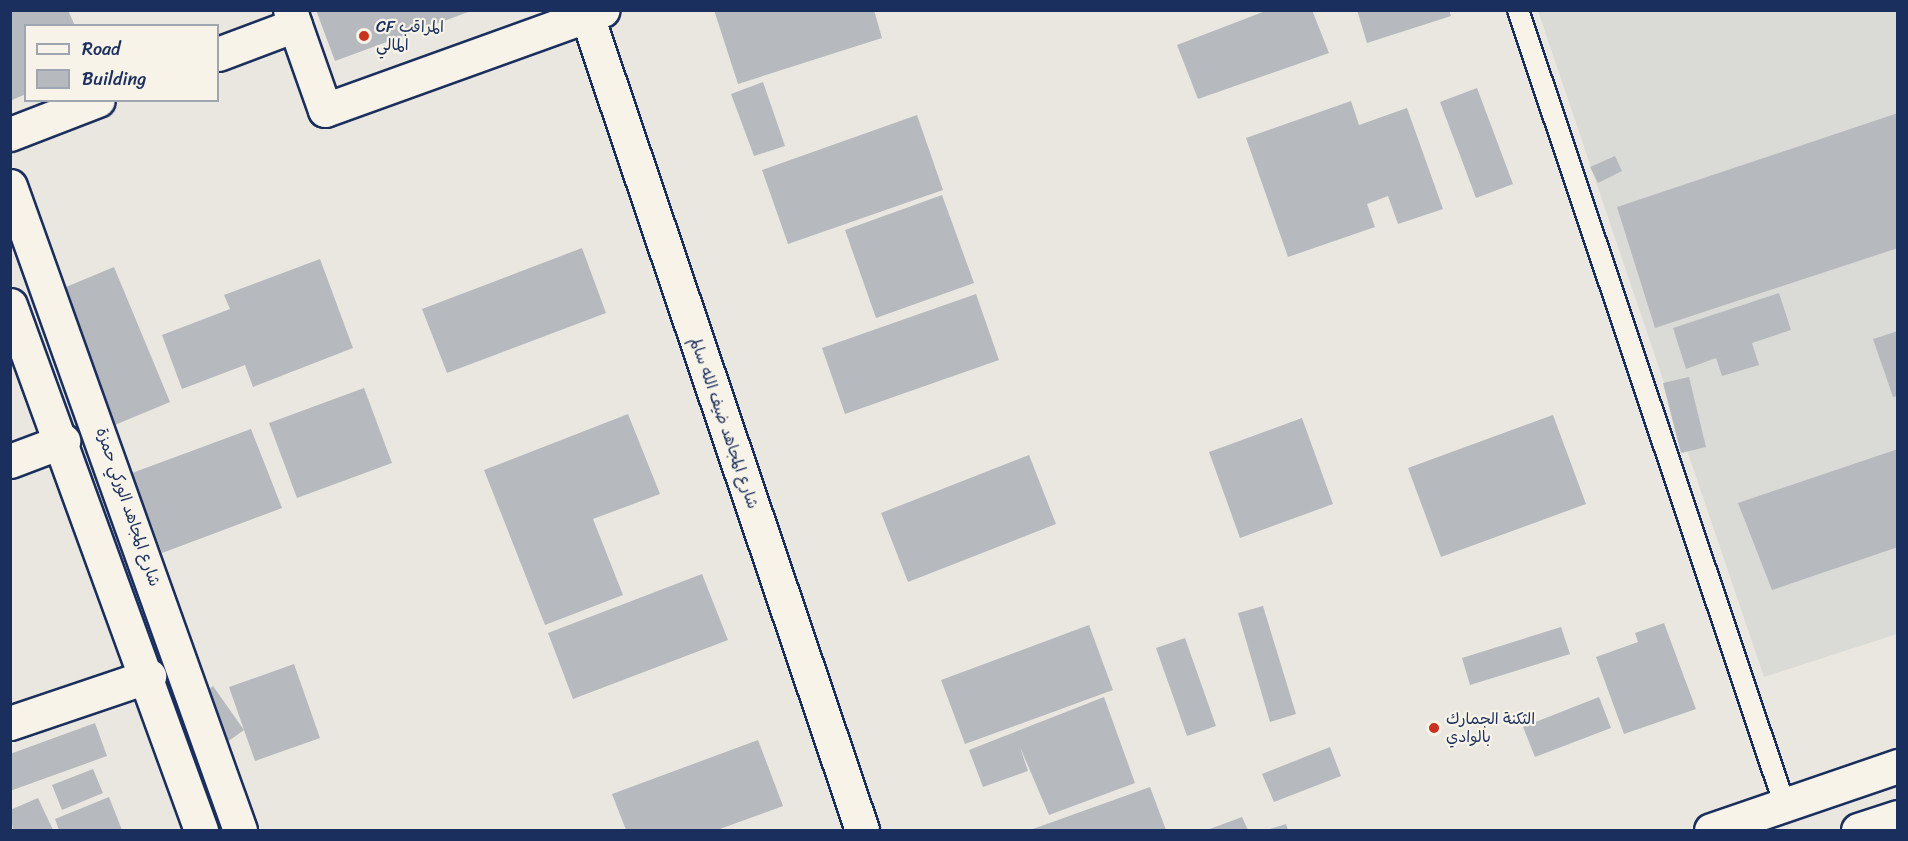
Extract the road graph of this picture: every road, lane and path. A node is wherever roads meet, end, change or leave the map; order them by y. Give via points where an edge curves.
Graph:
1 (1518, 10) edge
2 (595, 13) edge
3 (292, 18) edge
4 (219, 54) edge
5 (93, 102) edge
6 (10, 135) edge
7 (10, 186) edge
8 (10, 305) edge
9 (63, 441) junction
10 (10, 461) edge
11 (149, 676) junction
12 (10, 723) edge
13 (1898, 766) edge
14 (1785, 806) junction
15 (1898, 816) edge
16 (201, 831) edge
17 (240, 831) edge
18 (862, 831) edge
19 (1711, 831) edge
20 (1858, 831) edge

1 - 14 lane
2 - 3 street via 325,110
2 - 18 street, شارع المجاهد ضيف الله سالم
3 - 4 street
5 - 6 street
7 - 17 street, شارع المجاهد الوركي حمزة
8 - 9 street
9 - 10 street
9 - 11 street
11 - 12 street
11 - 16 street
13 - 14 street
14 - 19 street
15 - 20 street

